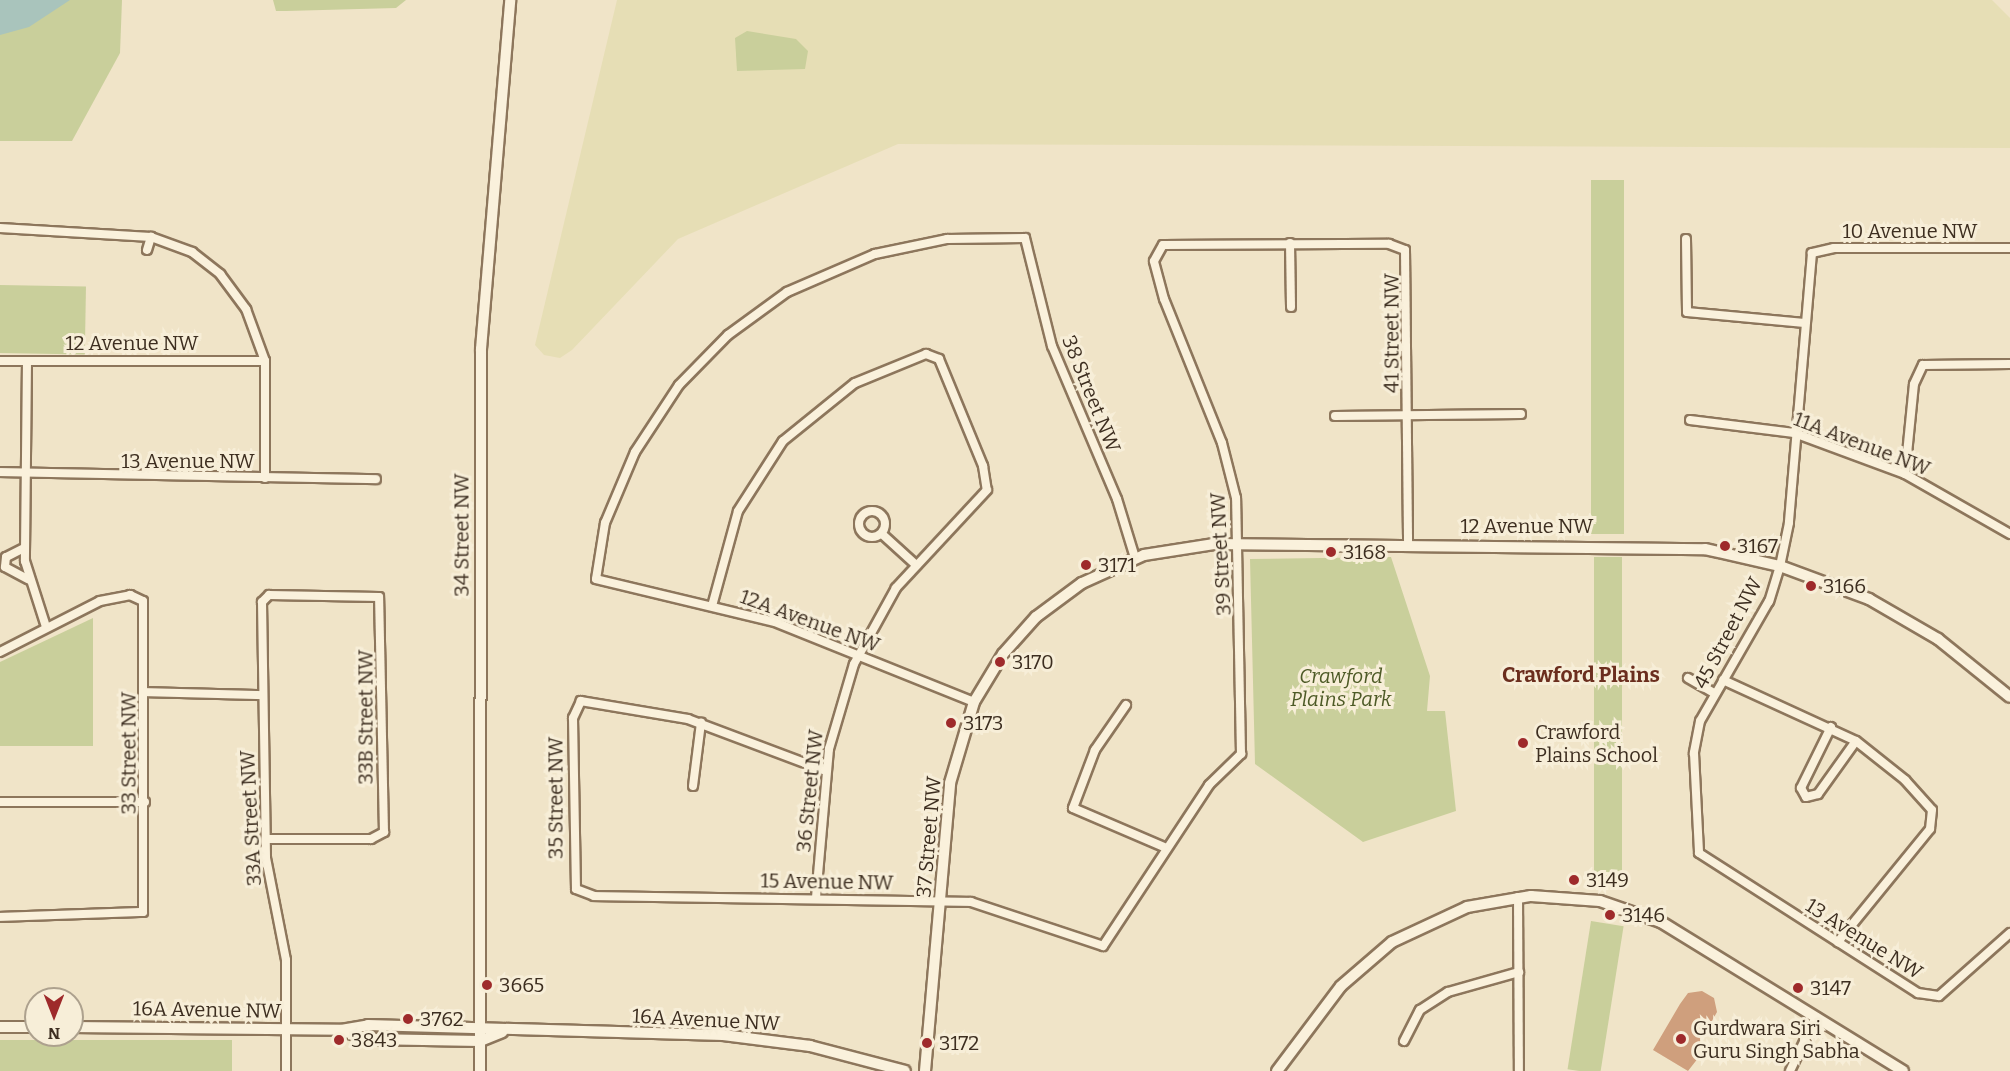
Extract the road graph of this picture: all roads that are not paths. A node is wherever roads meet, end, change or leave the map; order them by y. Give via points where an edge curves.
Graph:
1 (510, 0) edge
2 (0, 228) edge
3 (150, 237) junction
4 (1686, 239) dead end
5 (1290, 243) junction
6 (2010, 248) edge
7 (147, 250) dead end
8 (1812, 253) joint
9 (1291, 307) dead end
10 (1804, 323) junction
11 (265, 361) junction
12 (0, 362) edge
13 (27, 362) junction
14 (2010, 364) edge
15 (1521, 414) dead end
16 (1335, 416) dead end
17 (1409, 416) junction
18 (1690, 420) dead end
19 (1794, 433) junction
20 (0, 472) edge
21 (25, 473) junction
22 (1905, 474) junction
23 (265, 478) junction
24 (376, 479) dead end
25 (882, 534) dead end
26 (2010, 534) edge
27 (1408, 543) junction
28 (1239, 544) junction
29 (24, 548) junction
30 (1135, 558) junction
31 (915, 564) junction
32 (1780, 566) junction
33 (28, 579) junction
34 (596, 579) joint
35 (264, 598) joint
36 (712, 606) junction
37 (1026, 626) joint
38 (46, 627) junction
39 (0, 652) edge
40 (858, 655) junction
41 (1689, 678) dead end
42 (1723, 680) junction
43 (145, 693) junction
44 (1714, 693) junction
45 (262, 695) junction
46 (2010, 697) edge
47 (974, 702) junction
48 (1126, 705) dead end
49 (701, 723) junction
50 (1831, 727) junction
51 (1856, 741) junction
52 (826, 771) junction
53 (693, 786) dead end
54 (0, 802) edge
55 (145, 802) junction
56 (266, 839) junction
57 (1164, 847) junction
58 (1697, 848) joint
59 (579, 892) joint
60 (1518, 897) junction
61 (816, 898) junction
62 (941, 900) junction
63 (0, 917) edge
64 (2010, 933) edge
65 (1838, 942) junction
66 (1103, 946) joint
67 (1519, 972) junction
68 (1816, 1017) junction
69 (0, 1027) edge
70 (24, 1027) edge
71 (84, 1027) edge
72 (480, 1027) junction
73 (286, 1029) junction
74 (340, 1030) junction
75 (502, 1032) junction
76 (480, 1041) junction
77 (1404, 1041) dead end
78 (286, 1071) edge
79 (480, 1071) edge
80 (905, 1071) edge
81 (925, 1071) edge
82 (1277, 1071) edge
83 (1519, 1071) edge
84 (1790, 1071) edge
85 (1903, 1071) edge

1 - 72 street, 34 Street NW via 481,349
2 - 3 street
3 - 7 street
3 - 11 street via 179,246 234,289 258,333
4 - 10 street via 1687,312
5 - 9 street
5 - 17 street, 41 Street NW via 1389,244 1405,250
5 - 28 street, 39 Street NW via 1173,242 1159,247 1154,261 1164,299 1231,470
6 - 8 street, 10 Avenue NW via 1834,248
8 - 10 street, 45 Street NW
10 - 19 street, 45 Street NW
11 - 13 street, 12 Avenue NW
11 - 23 street
12 - 13 street, 12 Avenue NW
13 - 21 street
14 - 22 street via 1923,365 1914,384
15 - 17 street, 41 Street NW
16 - 17 street, 41 Street NW
17 - 27 street, 41 Street NW
18 - 19 street, 11A Avenue NW
19 - 22 street, 11A Avenue NW
19 - 32 street, 45 Street NW via 1790,523
20 - 21 street, 13 Avenue NW
21 - 23 street, 13 Avenue NW
21 - 29 street
22 - 26 street, 11A Avenue NW
23 - 24 street, 13 Avenue NW
25 - 31 street
27 - 28 street, 12 Avenue NW
27 - 32 street, 12 Avenue NW via 1665,545
28 - 30 street, 12 Avenue NW via 1195,545
28 - 57 street, 39 Street NW via 1241,754 1209,785
29 - 33 street
29 - 33 street via 6,557 4,567
30 - 34 street, 38 Street NW via 1117,499 1052,346 1027,240 963,237 874,254 787,292 728,335 679,385 635,452 605,523
30 - 37 street, 12 Avenue NW via 1082,583
31 - 36 street, 36 Street NW via 987,490 983,466 943,365 933,355 855,383 783,441 738,511
31 - 40 street, 36 Street NW
32 - 42 street, 45 Street NW via 1769,601
32 - 46 street, 12 Avenue NW via 1905,618
33 - 38 street
34 - 36 street, 12A Avenue NW via 610,587
35 - 45 street, 33A Street NW
35 - 56 street, 33B Street NW via 379,597 380,837
36 - 40 street, 12A Avenue NW via 775,622
37 - 47 street, 37 Street NW
38 - 39 street
38 - 43 street, 33 Street NW via 100,600 138,596 145,612
40 - 47 street, 12A Avenue NW
40 - 52 street, 36 Street NW via 835,718
41 - 44 street
42 - 44 street, 45 Street NW
42 - 50 street
43 - 45 street
43 - 55 street, 33 Street NW
44 - 58 street, 45 Street NW via 1695,739
45 - 56 street, 33A Street NW
47 - 62 street, 37 Street NW via 952,771
48 - 57 street via 1095,750 1073,808
49 - 52 street
49 - 53 street
49 - 59 street, 35 Street NW via 589,699 578,704 573,880
50 - 51 street
50 - 51 street via 1801,788 1806,797 1818,794
51 - 65 street via 1928,801 1934,819
52 - 61 street, 36 Street NW
54 - 55 street
55 - 63 street, 33 Street NW via 143,912
56 - 73 street, 33A Street NW via 269,884 286,960
57 - 66 street, 39 Street NW
58 - 65 street, 13 Avenue NW via 1715,865
59 - 61 street, 15 Avenue NW
60 - 67 street
60 - 68 street via 1583,898 1649,917
60 - 82 street via 1448,914 1377,952 1341,986
61 - 62 street, 15 Avenue NW
62 - 66 street, 15 Avenue NW via 996,907
62 - 81 street, 37 Street NW
64 - 65 street, 13 Avenue NW via 1940,996 1918,993
67 - 77 street via 1448,992 1420,1010
67 - 83 street
68 - 84 street
68 - 85 street
69 - 70 street
71 - 73 street, 16A Avenue NW
72 - 74 street, 16A Avenue NW via 368,1025
72 - 75 street, 16A Avenue NW
72 - 76 street, 34 Street NW
73 - 74 street, 16A Avenue NW
73 - 78 street, 33A Street NW
74 - 76 street, 16A Avenue NW via 368,1039
75 - 76 street, 16A Avenue NW
75 - 80 street, 16A Avenue NW via 747,1037 819,1048
76 - 79 street, 34 Street NW

